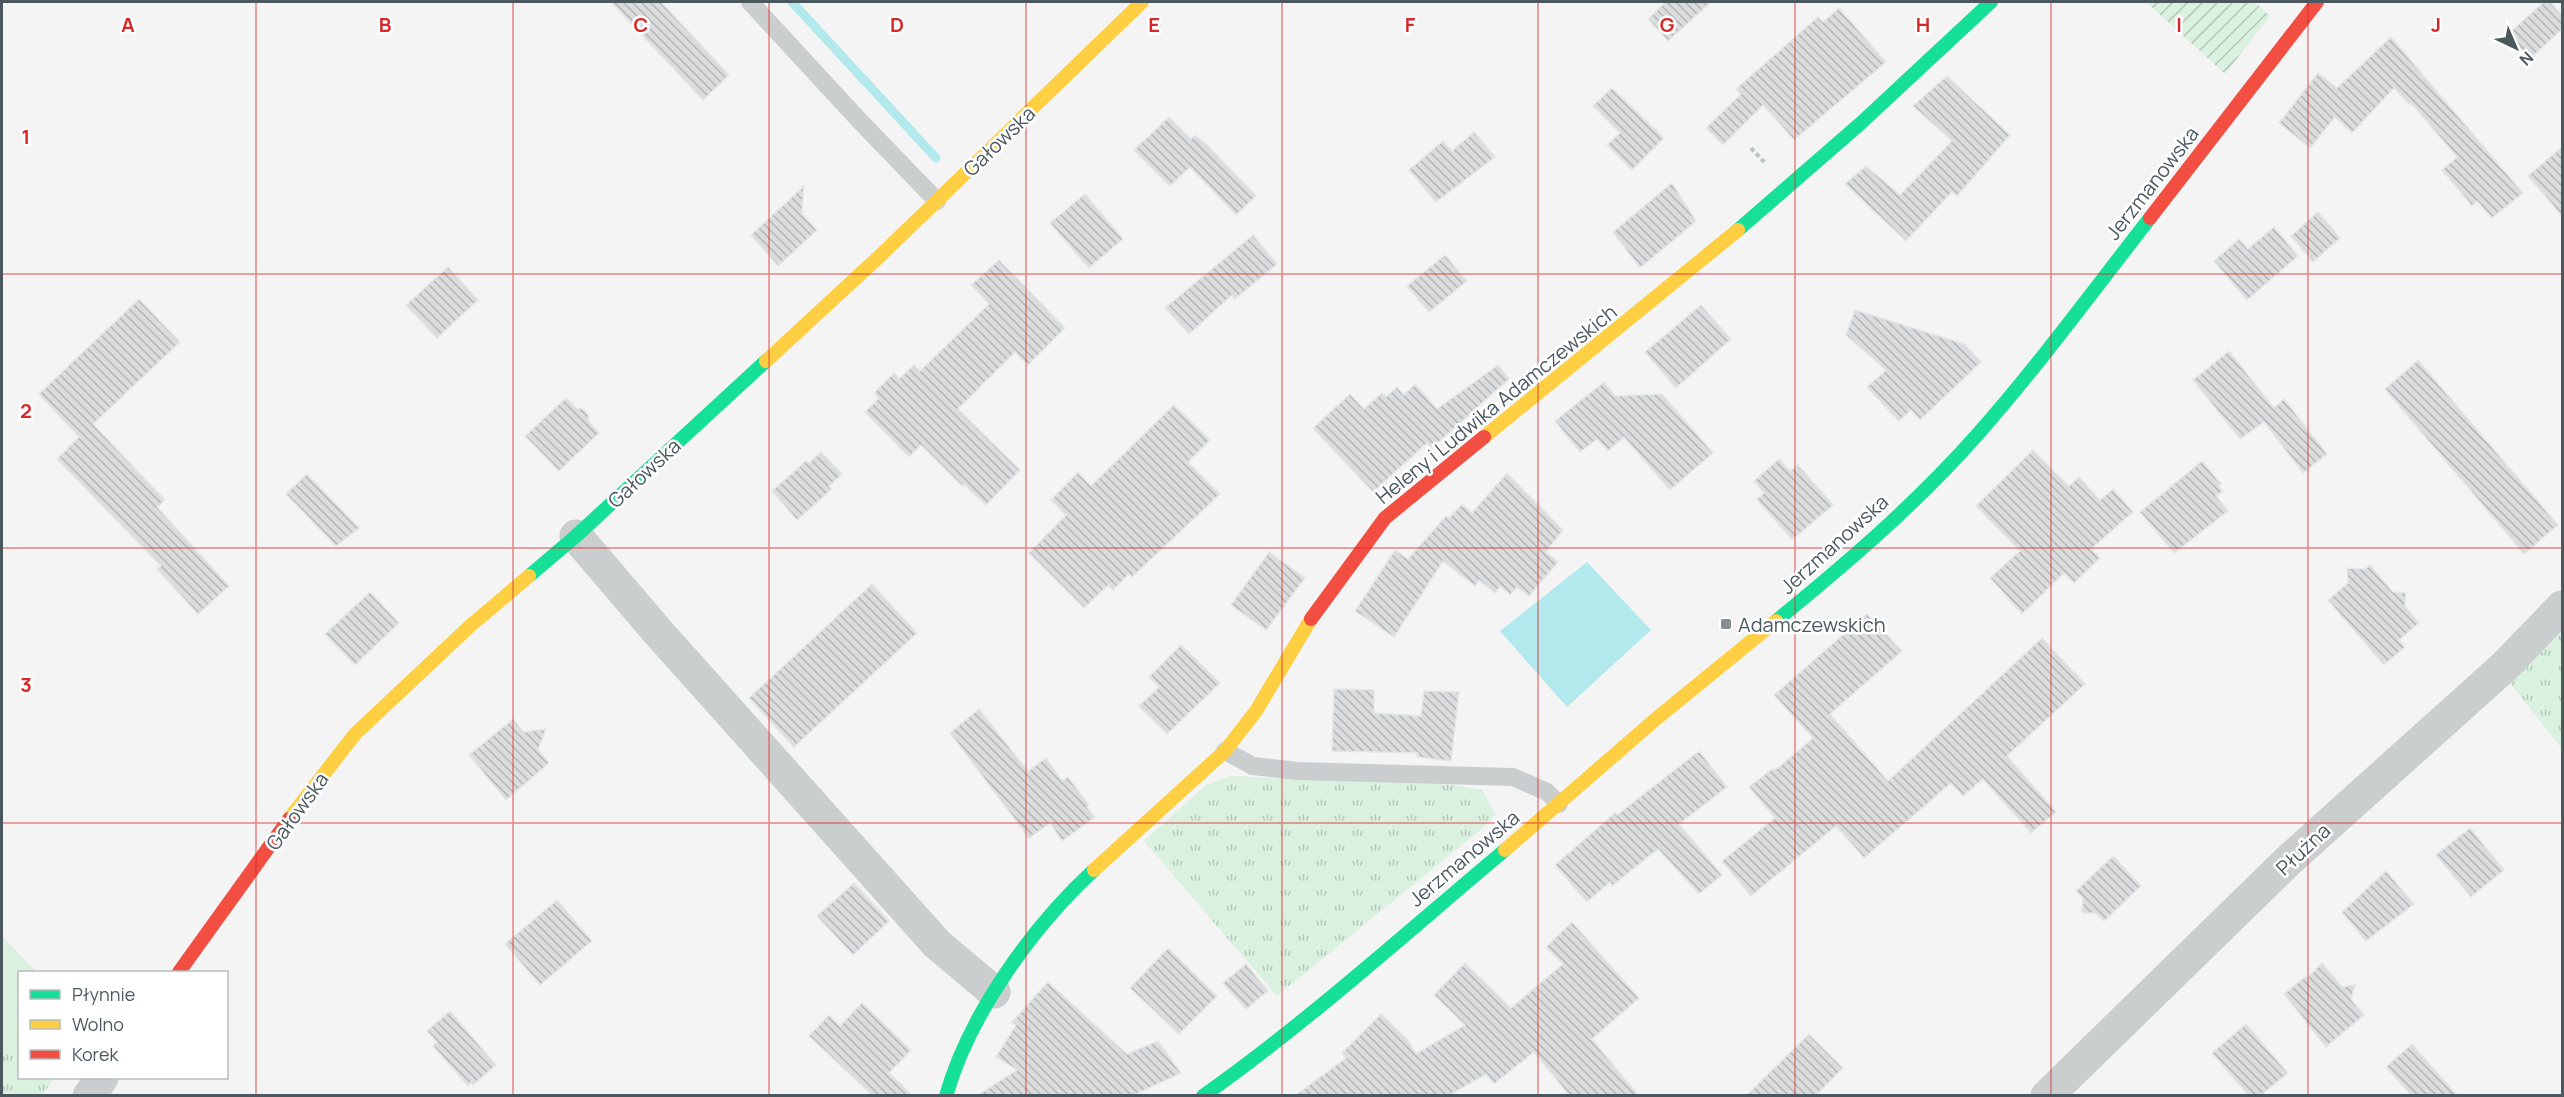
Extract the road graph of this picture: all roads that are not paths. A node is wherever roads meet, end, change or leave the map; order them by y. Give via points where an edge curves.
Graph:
1 (750, 2) edge
2 (1142, 2) edge
3 (1991, 2) edge
4 (2317, 2) edge
5 (937, 201) junction
6 (576, 536) junction
7 (2562, 607) edge
8 (1225, 751) junction
9 (1559, 804) junction
10 (180, 971) edge
11 (994, 992) junction
12 (101, 1079) edge
13 (89, 1095) edge
14 (946, 1095) edge
15 (1203, 1095) edge
16 (2047, 1095) edge

1 - 5 lane
2 - 5 street, Gałowska
3 - 8 street, Heleny i Ludwika Adamczewskich via 1862,123 1718,247 1385,518 1310,620 1256,711
4 - 9 street, Jerzmanowska via 2059,335 1956,458 1846,564 1657,718
5 - 6 street, Gałowska
6 - 10 street, Gałowska via 470,626 355,734
6 - 11 street via 937,944
7 - 16 street, Płużna via 2505,666 2289,860
8 - 9 lane via 1253,766 1297,771 1513,777 1547,792
8 - 11 street, Heleny i Ludwika Adamczewskich via 1073,890 1021,951
9 - 15 street, Jerzmanowska via 1318,1008
11 - 14 street, Heleny i Ludwika Adamczewskich via 954,1068
12 - 13 street

